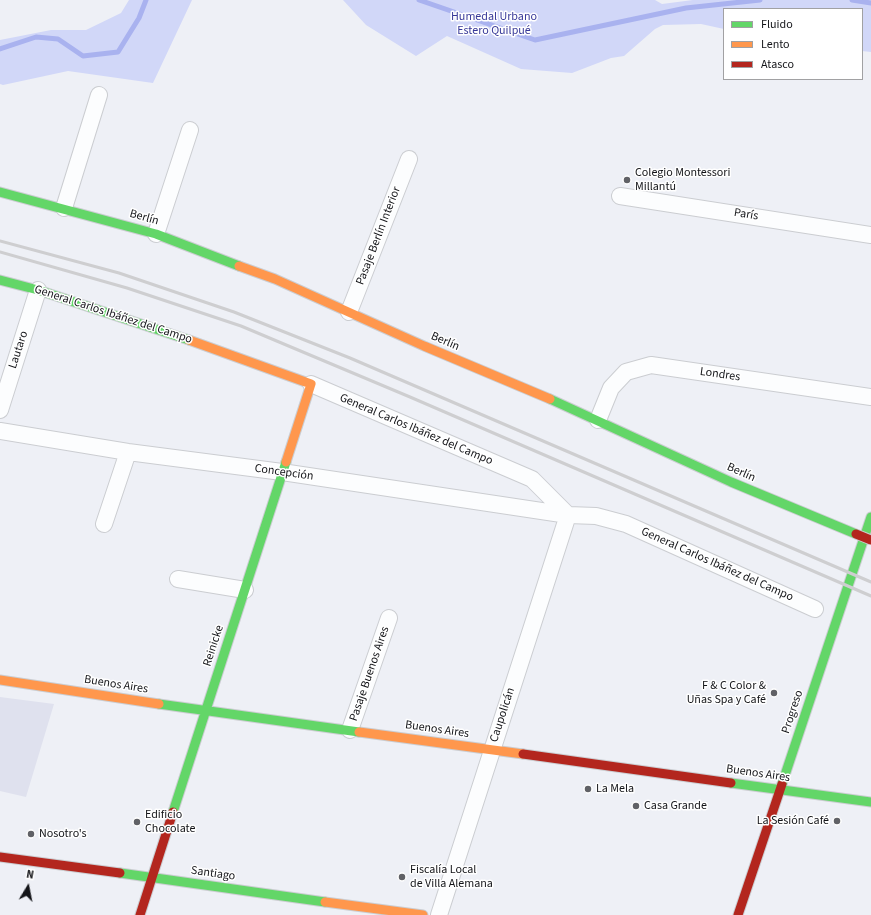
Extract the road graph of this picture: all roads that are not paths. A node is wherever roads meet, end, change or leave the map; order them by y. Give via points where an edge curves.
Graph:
1 (99, 95) dead end
2 (190, 130) dead end
3 (409, 159) dead end
4 (0, 192) edge
5 (620, 196) dead end
6 (64, 208) junction
7 (156, 234) junction
8 (871, 235) edge
9 (0, 280) edge
10 (38, 290) junction
11 (349, 312) junction
12 (311, 384) junction
13 (871, 397) edge
14 (0, 410) edge
15 (598, 420) junction
16 (0, 431) edge
17 (128, 452) junction
18 (282, 472) junction
19 (568, 515) junction
20 (871, 518) edge
21 (104, 524) dead end
22 (871, 540) edge
23 (178, 579) dead end
24 (244, 590) junction
25 (815, 609) dead end
26 (389, 618) dead end
27 (0, 680) edge
28 (206, 711) junction
29 (350, 730) junction
30 (492, 750) junction
31 (780, 789) junction
32 (871, 802) edge
33 (0, 856) edge
34 (152, 877) junction
35 (140, 915) edge
36 (423, 915) edge
37 (439, 915) edge
38 (738, 915) edge

1 - 6 street
2 - 7 street
3 - 11 street, Pasaje Berlín Interior
4 - 6 street, Berlín
5 - 8 street, París
6 - 7 street, Berlín
7 - 11 street, Berlín via 275,279
9 - 10 street, General Carlos Ibáñez del Campo
10 - 12 street, General Carlos Ibáñez del Campo
10 - 14 street, Lautaro
11 - 15 street, Berlín
12 - 18 street, Reinicke
12 - 19 street, General Carlos Ibáñez del Campo via 532,479
13 - 15 street, Londres via 651,365 626,372 611,388
15 - 22 street, Berlín, bridge via 732,482
16 - 17 street, Concepción
17 - 18 street, Concepción
17 - 21 street
18 - 19 street, Concepción
18 - 24 street, Reinicke
19 - 25 street, General Carlos Ibáñez del Campo via 596,516 626,524
19 - 30 street, Caupolicán
20 - 31 street, Progreso
23 - 24 street
24 - 28 street, Reinicke
26 - 29 street, Pasaje Buenos Aires
27 - 28 street, Buenos Aires
28 - 29 street, Buenos Aires
28 - 34 street, Reinicke
29 - 30 street, Buenos Aires
30 - 31 street, Buenos Aires
30 - 37 street, Caupolicán
31 - 32 street, Buenos Aires
31 - 38 street, Progreso
33 - 34 street, Santiago
34 - 35 street, Reinicke
34 - 36 street, Santiago

